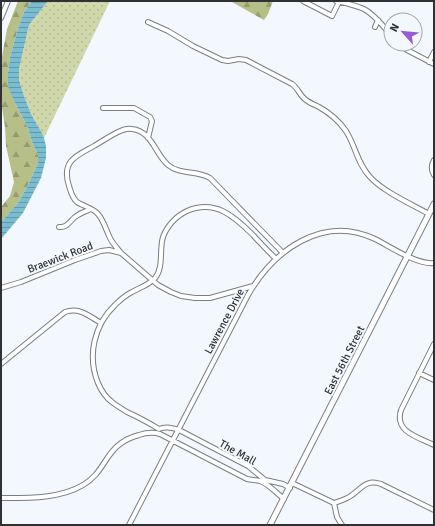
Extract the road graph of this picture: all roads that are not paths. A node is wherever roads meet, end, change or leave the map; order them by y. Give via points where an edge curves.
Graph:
1 (8, 1) edge
2 (303, 1) edge
3 (338, 1) edge
4 (1, 18) edge
5 (378, 20) junction
6 (148, 22) dead end
7 (375, 26) dead end
8 (383, 26) edge
9 (411, 52) edge
10 (434, 52) edge
11 (429, 62) junction
12 (434, 64) edge
13 (103, 108) dead end
14 (148, 138) junction
15 (434, 160) edge
16 (434, 176) edge
17 (434, 204) edge
18 (91, 210) junction
19 (429, 214) junction
20 (59, 227) dead end
21 (121, 253) junction
22 (283, 253) junction
23 (408, 256) junction
24 (276, 259) junction
25 (434, 263) edge
26 (152, 280) junction
27 (253, 286) junction
28 (1, 288) edge
29 (101, 323) junction
30 (434, 344) edge
31 (1, 364) edge
32 (419, 373) junction
33 (434, 380) edge
34 (178, 430) junction
35 (159, 431) junction
36 (173, 441) junction
37 (434, 445) edge
38 (263, 481) junction
39 (272, 482) junction
40 (291, 485) junction
41 (269, 487) junction
42 (1, 498) edge
43 (284, 499) junction
44 (334, 503) junction
45 (434, 510) edge
46 (129, 525) edge
47 (270, 525) edge
48 (342, 525) edge

1 - 4 street
2 - 3 street via 332,16
3 - 5 street via 362,8
5 - 7 street
5 - 8 street
6 - 19 street via 222,60 246,60 297,87 304,99 330,114 342,126 350,137 362,166 373,180
9 - 11 street
10 - 11 street
11 - 12 street
13 - 14 street via 134,108 150,117 152,122
14 - 18 street via 136,130 123,130 71,161 66,176 72,197
14 - 22 street via 170,166 179,171 202,174 210,178
15 - 16 street
17 - 19 main road, East 56th Street
18 - 20 street via 77,216 65,227
18 - 21 street via 99,215
19 - 23 main road, East 56th Street
21 - 26 street
21 - 28 street, Braewick Road via 101,251
22 - 23 street, Lawrence Drive via 310,236 341,231 368,236
22 - 24 street, Lawrence Drive
23 - 25 street, Lawrence Drive via 424,263
23 - 40 main road, East 56th Street
24 - 26 street via 232,215 213,208 196,208 178,217 168,228 162,242 160,268
24 - 27 street, Lawrence Drive
26 - 27 street via 173,293 195,298 217,297
26 - 29 street, The Mall via 120,300
27 - 34 street, Lawrence Drive
29 - 31 street via 85,312 65,312
29 - 35 street, The Mall via 94,341 93,359 101,389 114,404
30 - 32 street
32 - 33 street
32 - 37 street via 401,410 400,422 406,431
34 - 35 street via 168,428
34 - 36 street, Lawrence Drive
34 - 38 street, The Mall via 248,466
35 - 36 street, The Mall
35 - 42 street via 137,435 118,444 92,478 72,491 52,496
36 - 38 street, The Mall via 247,479
36 - 46 street, Lawrence Drive
38 - 39 street, The Mall
38 - 41 street, The Mall
39 - 40 street, The Mall
39 - 41 street
40 - 43 main road, East 56th Street
40 - 44 street, The Mall
41 - 43 street, The Mall
43 - 47 main road, East 56th Street
44 - 45 street via 350,497 366,484 375,482
44 - 48 street

